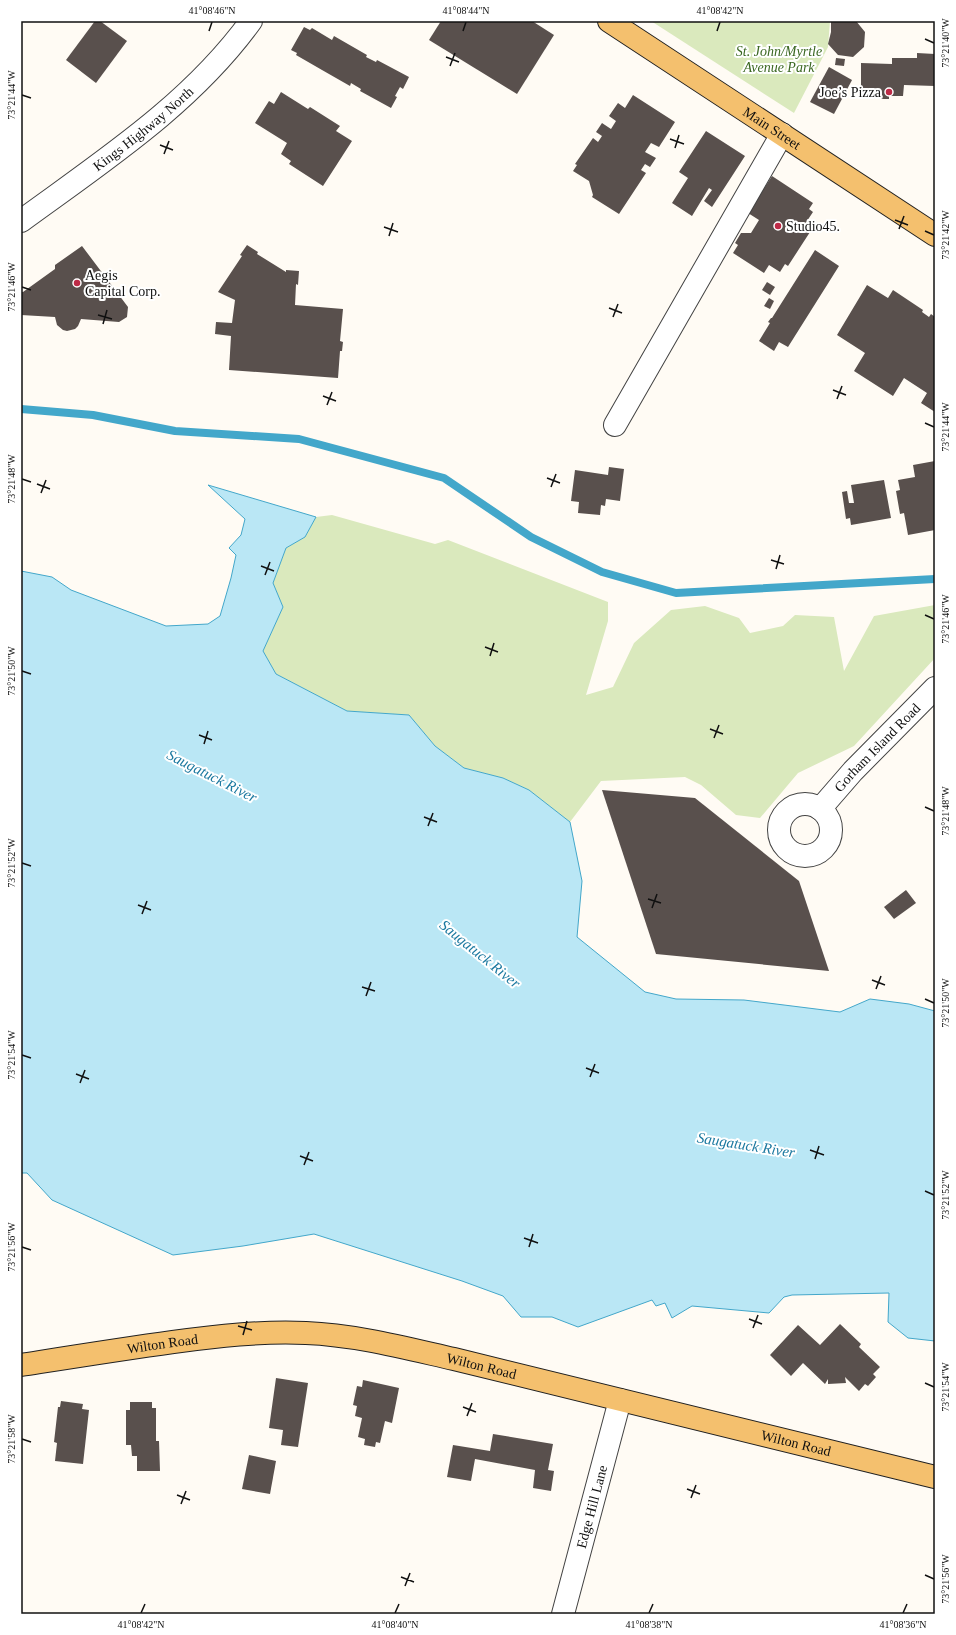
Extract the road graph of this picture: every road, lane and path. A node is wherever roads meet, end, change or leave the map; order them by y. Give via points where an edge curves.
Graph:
1 (251, 21) edge
2 (609, 21) edge
3 (782, 134) junction
4 (21, 221) edge
5 (935, 235) edge
6 (615, 425) dead end
7 (935, 688) edge
8 (820, 809) dead end
9 (21, 1365) edge
10 (620, 1400) junction
11 (935, 1477) edge
12 (563, 1614) edge

1 - 4 street, Kings Highway North via 219,61 186,93 148,126
2 - 3 main road, Main Street
3 - 5 main road, Main Street
3 - 6 street
7 - 8 street, Gorham Island Road via 853,771
9 - 10 main road, Wilton Road via 213,1336 265,1332 305,1333 374,1342 454,1359
10 - 11 main road, Wilton Road
10 - 12 street, Edge Hill Lane

